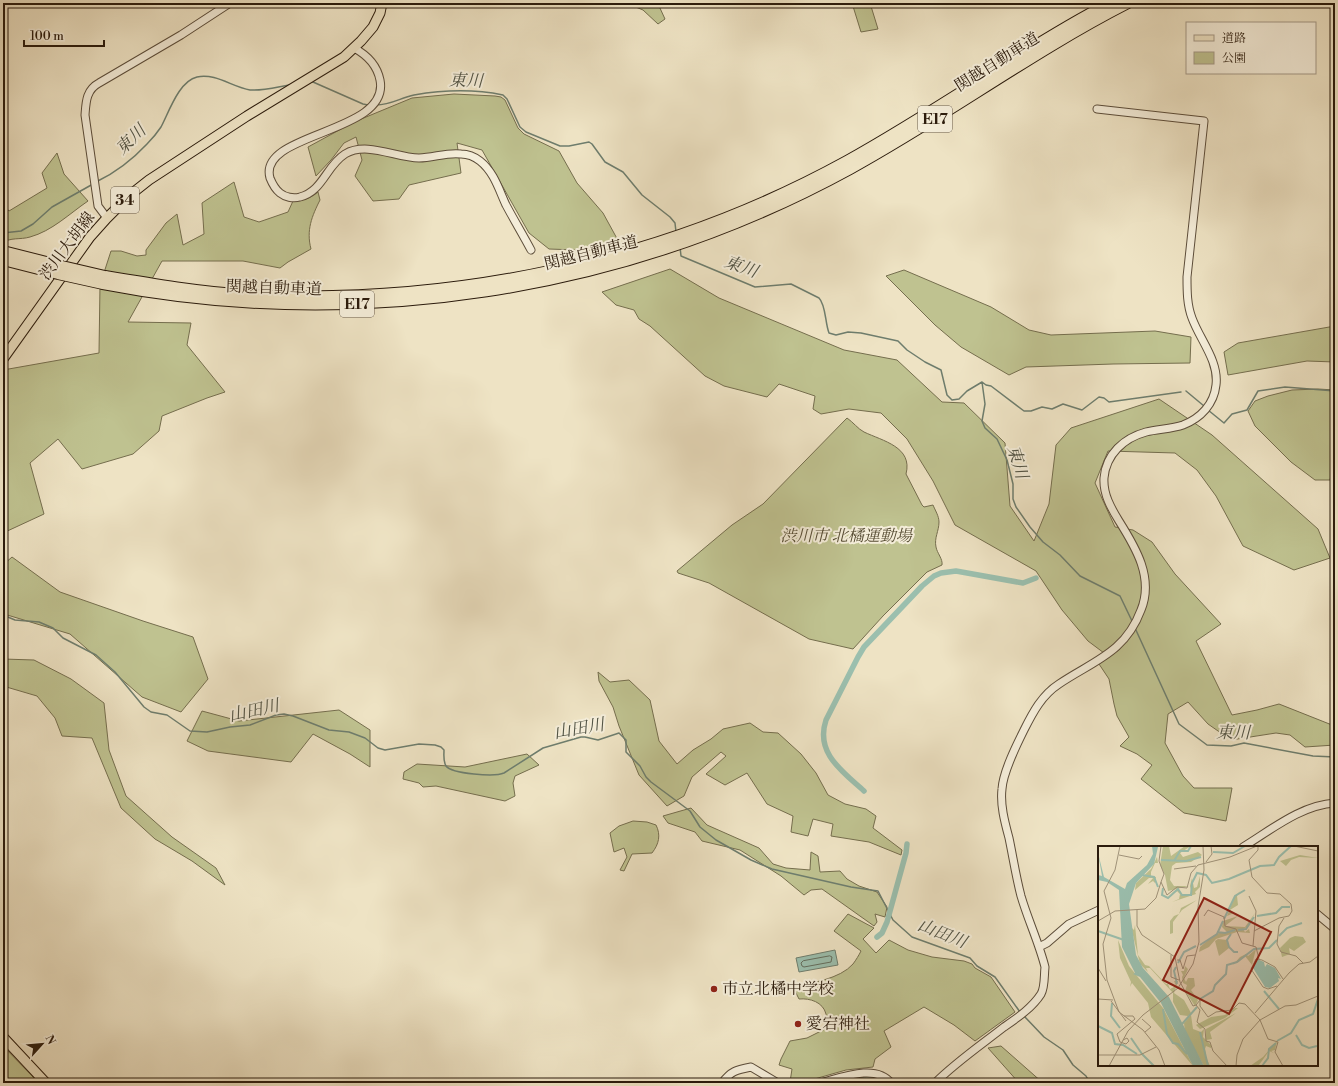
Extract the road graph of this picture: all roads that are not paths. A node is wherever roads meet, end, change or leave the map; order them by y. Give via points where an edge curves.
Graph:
1 (230, 3) edge
2 (382, 3) edge
3 (1110, 3) edge
4 (1128, 3) edge
5 (354, 48) junction
6 (1097, 109) dead end
7 (107, 218) junction
8 (733, 219) junction
9 (531, 250) dead end
10 (3, 251) edge
11 (3, 260) edge
12 (104, 280) junction
13 (3, 359) edge
14 (1335, 803) edge
15 (1245, 846) edge
16 (1098, 910) edge
17 (1318, 915) edge
18 (1335, 929) edge
19 (1039, 947) junction
20 (3, 1037) edge
21 (46, 1083) edge
22 (722, 1083) edge
23 (778, 1083) edge
24 (820, 1083) edge
25 (891, 1083) edge
26 (935, 1083) edge

1 - 7 street via 91,89 87,96 85,115 98,206
2 - 5 main road, 34 via 373,27
3 - 8 highway, 関越自動車道 / E17 via 851,159
4 - 8 highway, 関越自動車道 / E17 via 1040,52 881,152 820,185
5 - 7 main road, 渋川大胡線 / 34 via 344,57 149,180
5 - 9 street via 368,57 376,69 380,83 377,98 372,106 354,119 301,141 280,153 270,168 275,188 289,197 304,196 320,185 335,162 346,154 360,150 418,158 466,154 480,161 490,172
6 - 19 street via 1204,121 1187,291 1193,320 1211,358 1216,384 1209,406 1199,416 1182,425 1144,432 1133,437 1117,447 1106,465 1105,491 1111,508 1138,552 1144,570 1142,608 1128,634 1117,647 1045,695 1020,739 1003,781 1004,812 1018,883
7 - 13 main road, 渋川大胡線 / 34 via 90,237
8 - 12 highway, 関越自動車道 / E17 via 674,246 606,262 428,291 322,297 246,295
10 - 12 highway, 関越自動車道 / E17, bridge
11 - 12 highway, 関越自動車道 / E17, bridge via 58,274
14 - 15 street via 1310,808
16 - 19 street via 1070,924
17 - 18 street
19 - 26 street via 1045,967 1041,993 1028,1009
20 - 21 main road
22 - 23 street via 729,1074 751,1067
24 - 25 street via 869,1072 886,1077

